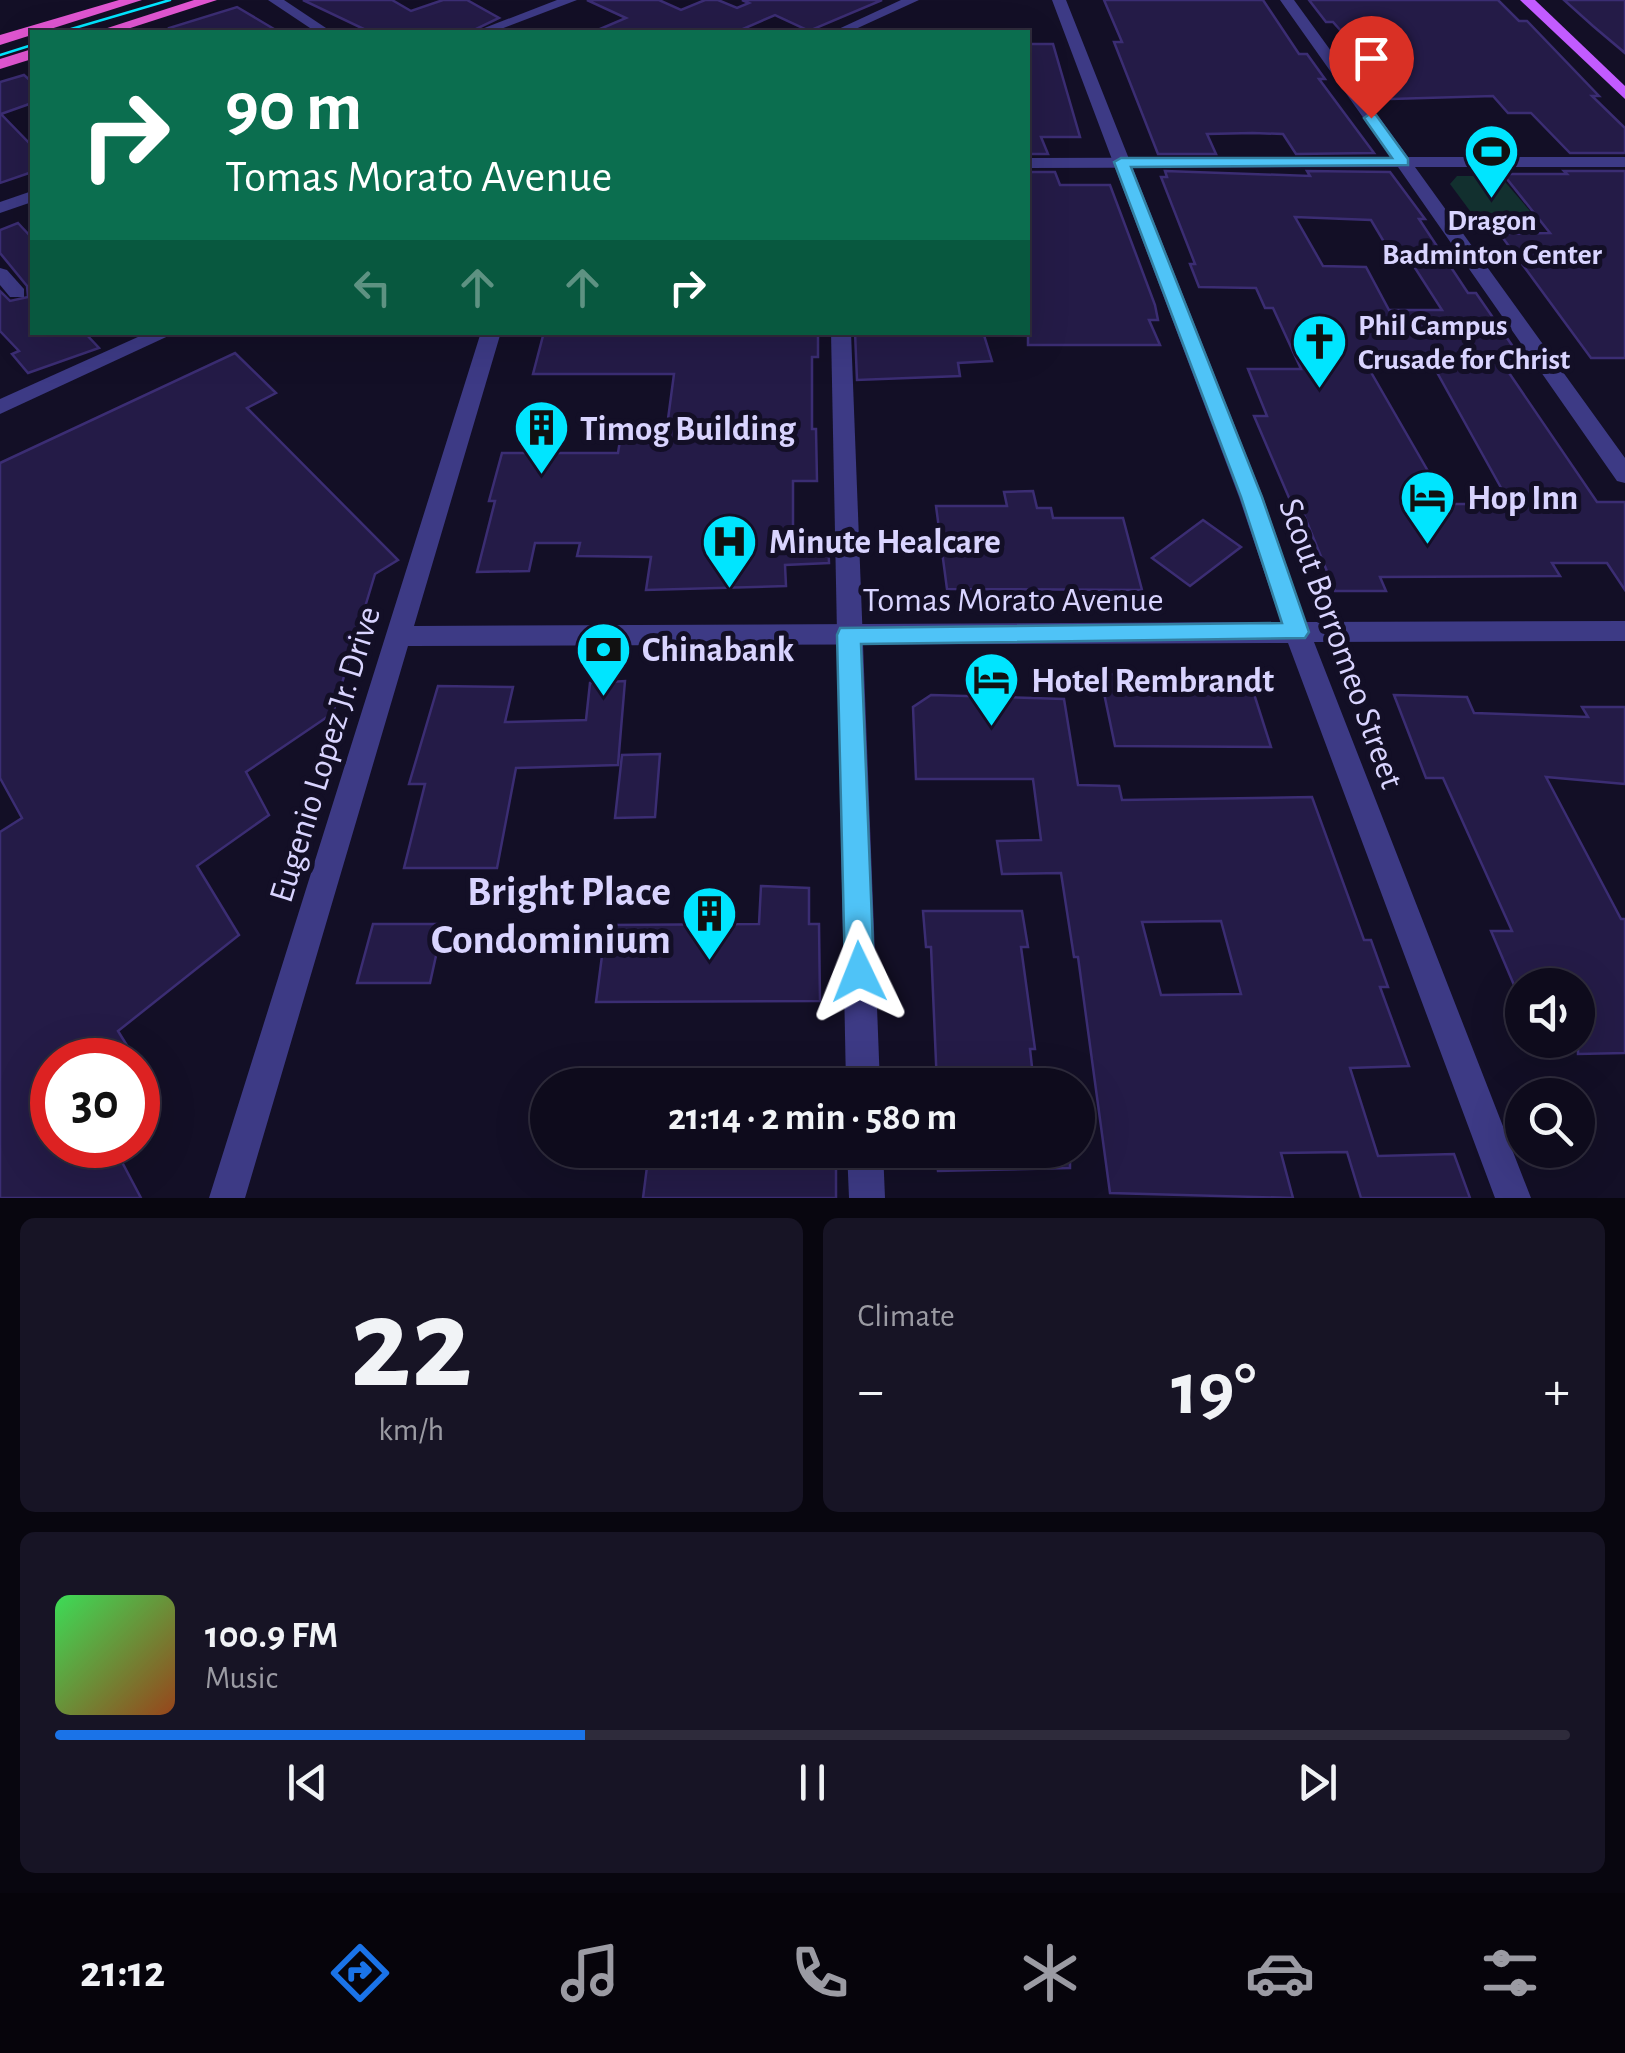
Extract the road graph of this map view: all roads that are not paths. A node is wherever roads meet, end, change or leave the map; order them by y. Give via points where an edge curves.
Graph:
1 (135, 0) edge
2 (210, 0) edge
3 (274, 0) edge
4 (570, 0) edge
5 (912, 0) edge
6 (1059, 0) edge
7 (1287, 0) edge
8 (1526, 0) edge
9 (34, 30) edge
10 (110, 30) edge
11 (322, 30) edge
12 (486, 30) edge
13 (844, 30) edge
14 (30, 31) edge
15 (0, 40) edge
16 (30, 55) edge
17 (0, 64) edge
18 (1625, 94) edge
19 (1121, 162) junction
20 (1402, 162) junction
21 (1625, 162) edge
22 (1030, 164) edge
23 (30, 197) edge
24 (0, 208) edge
25 (0, 274) edge
26 (17, 292) dead end
27 (160, 335) edge
28 (491, 335) edge
29 (841, 335) edge
30 (0, 407) edge
31 (1625, 474) edge
32 (1625, 631) edge
33 (1297, 632) junction
34 (849, 635) junction
35 (400, 636) junction
36 (862, 1068) edge
37 (866, 1168) edge
38 (228, 1198) edge
39 (867, 1198) edge
40 (1514, 1198) edge

1 - 9 highway
2 - 10 highway
3 - 11 street
4 - 12 street
5 - 13 street
6 - 19 street, Scout Borromeo Street
7 - 20 street
8 - 18 main road
14 - 15 highway
16 - 17 highway
19 - 20 street
19 - 22 street
19 - 33 street, Scout Borromeo Street
20 - 21 street
20 - 31 street
23 - 24 street
25 - 26 street
27 - 30 street
28 - 35 street, Eugenio Lopez Jr. Drive
29 - 34 street
32 - 33 street, Tomas Morato Avenue
33 - 34 street, Tomas Morato Avenue
33 - 40 street, Scout Borromeo Street
34 - 35 street, Tomas Morato Avenue
34 - 36 street
35 - 38 street, Eugenio Lopez Jr. Drive
37 - 39 street

